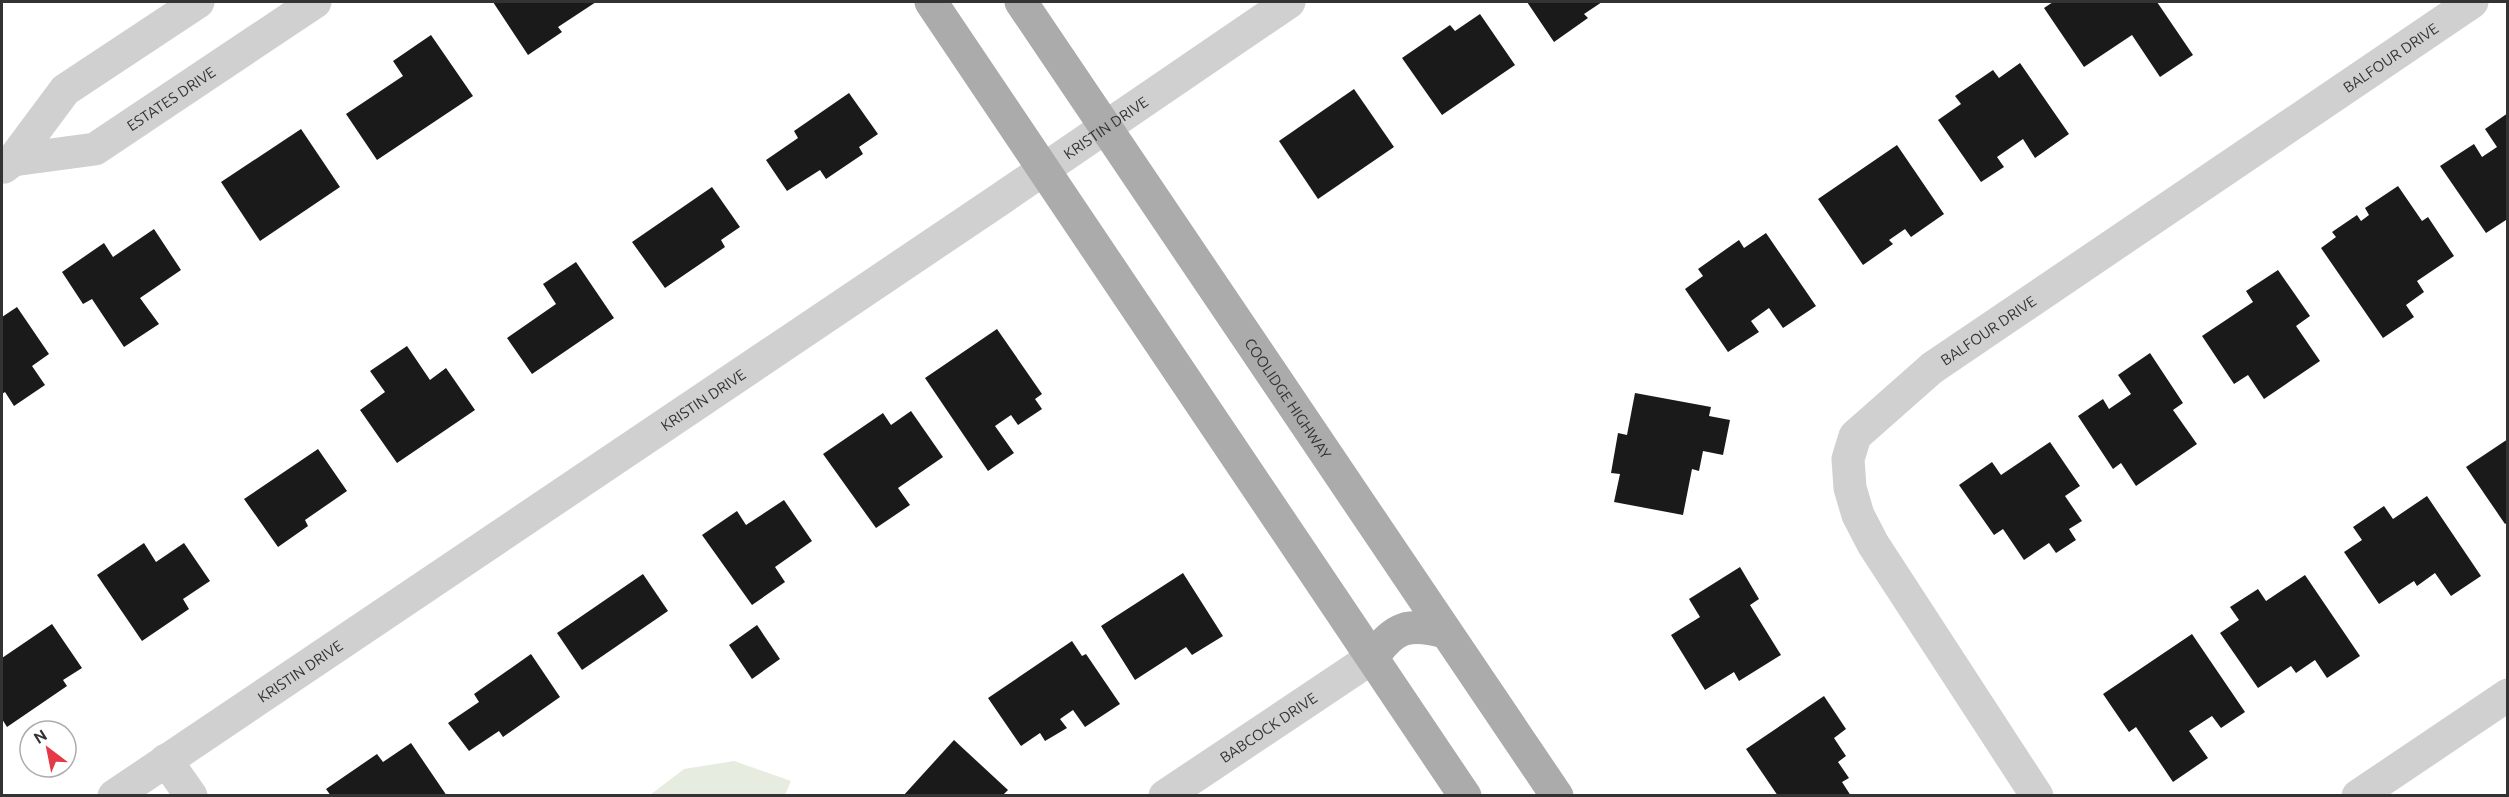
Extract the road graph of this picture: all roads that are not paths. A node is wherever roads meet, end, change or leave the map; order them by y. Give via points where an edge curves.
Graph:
1 (198, 2) edge
2 (315, 2) edge
3 (931, 2) edge
4 (1021, 2) edge
5 (1289, 2) edge
6 (2472, 2) edge
7 (1105, 126) junction
8 (8, 165) edge
9 (1043, 169) junction
10 (1445, 632) junction
11 (1373, 657) junction
12 (2508, 695) edge
13 (166, 760) junction
14 (114, 795) edge
15 (191, 795) edge
16 (1165, 795) edge
17 (1465, 795) edge
18 (1557, 795) edge
19 (2037, 795) edge
20 (2358, 795) edge

1 - 8 street, ESTATES DRIVE via 65,90
2 - 8 street, ESTATES DRIVE via 95,149
3 - 9 main road
4 - 7 main road, COOLIDGE HIGHWAY
5 - 7 street, KRISTIN DRIVE
6 - 19 street, BALFOUR DRIVE via 1932,368 1855,436 1848,459 1850,488 1858,515
7 - 9 street, KRISTIN DRIVE
7 - 10 main road, COOLIDGE HIGHWAY
9 - 11 main road
9 - 13 street, KRISTIN DRIVE
10 - 11 main road via 1425,626 1408,627 1393,633
10 - 18 main road, COOLIDGE HIGHWAY
11 - 16 street, BABCOCK DRIVE
11 - 17 main road
12 - 20 street
13 - 14 street, KRISTIN DRIVE
13 - 15 street

